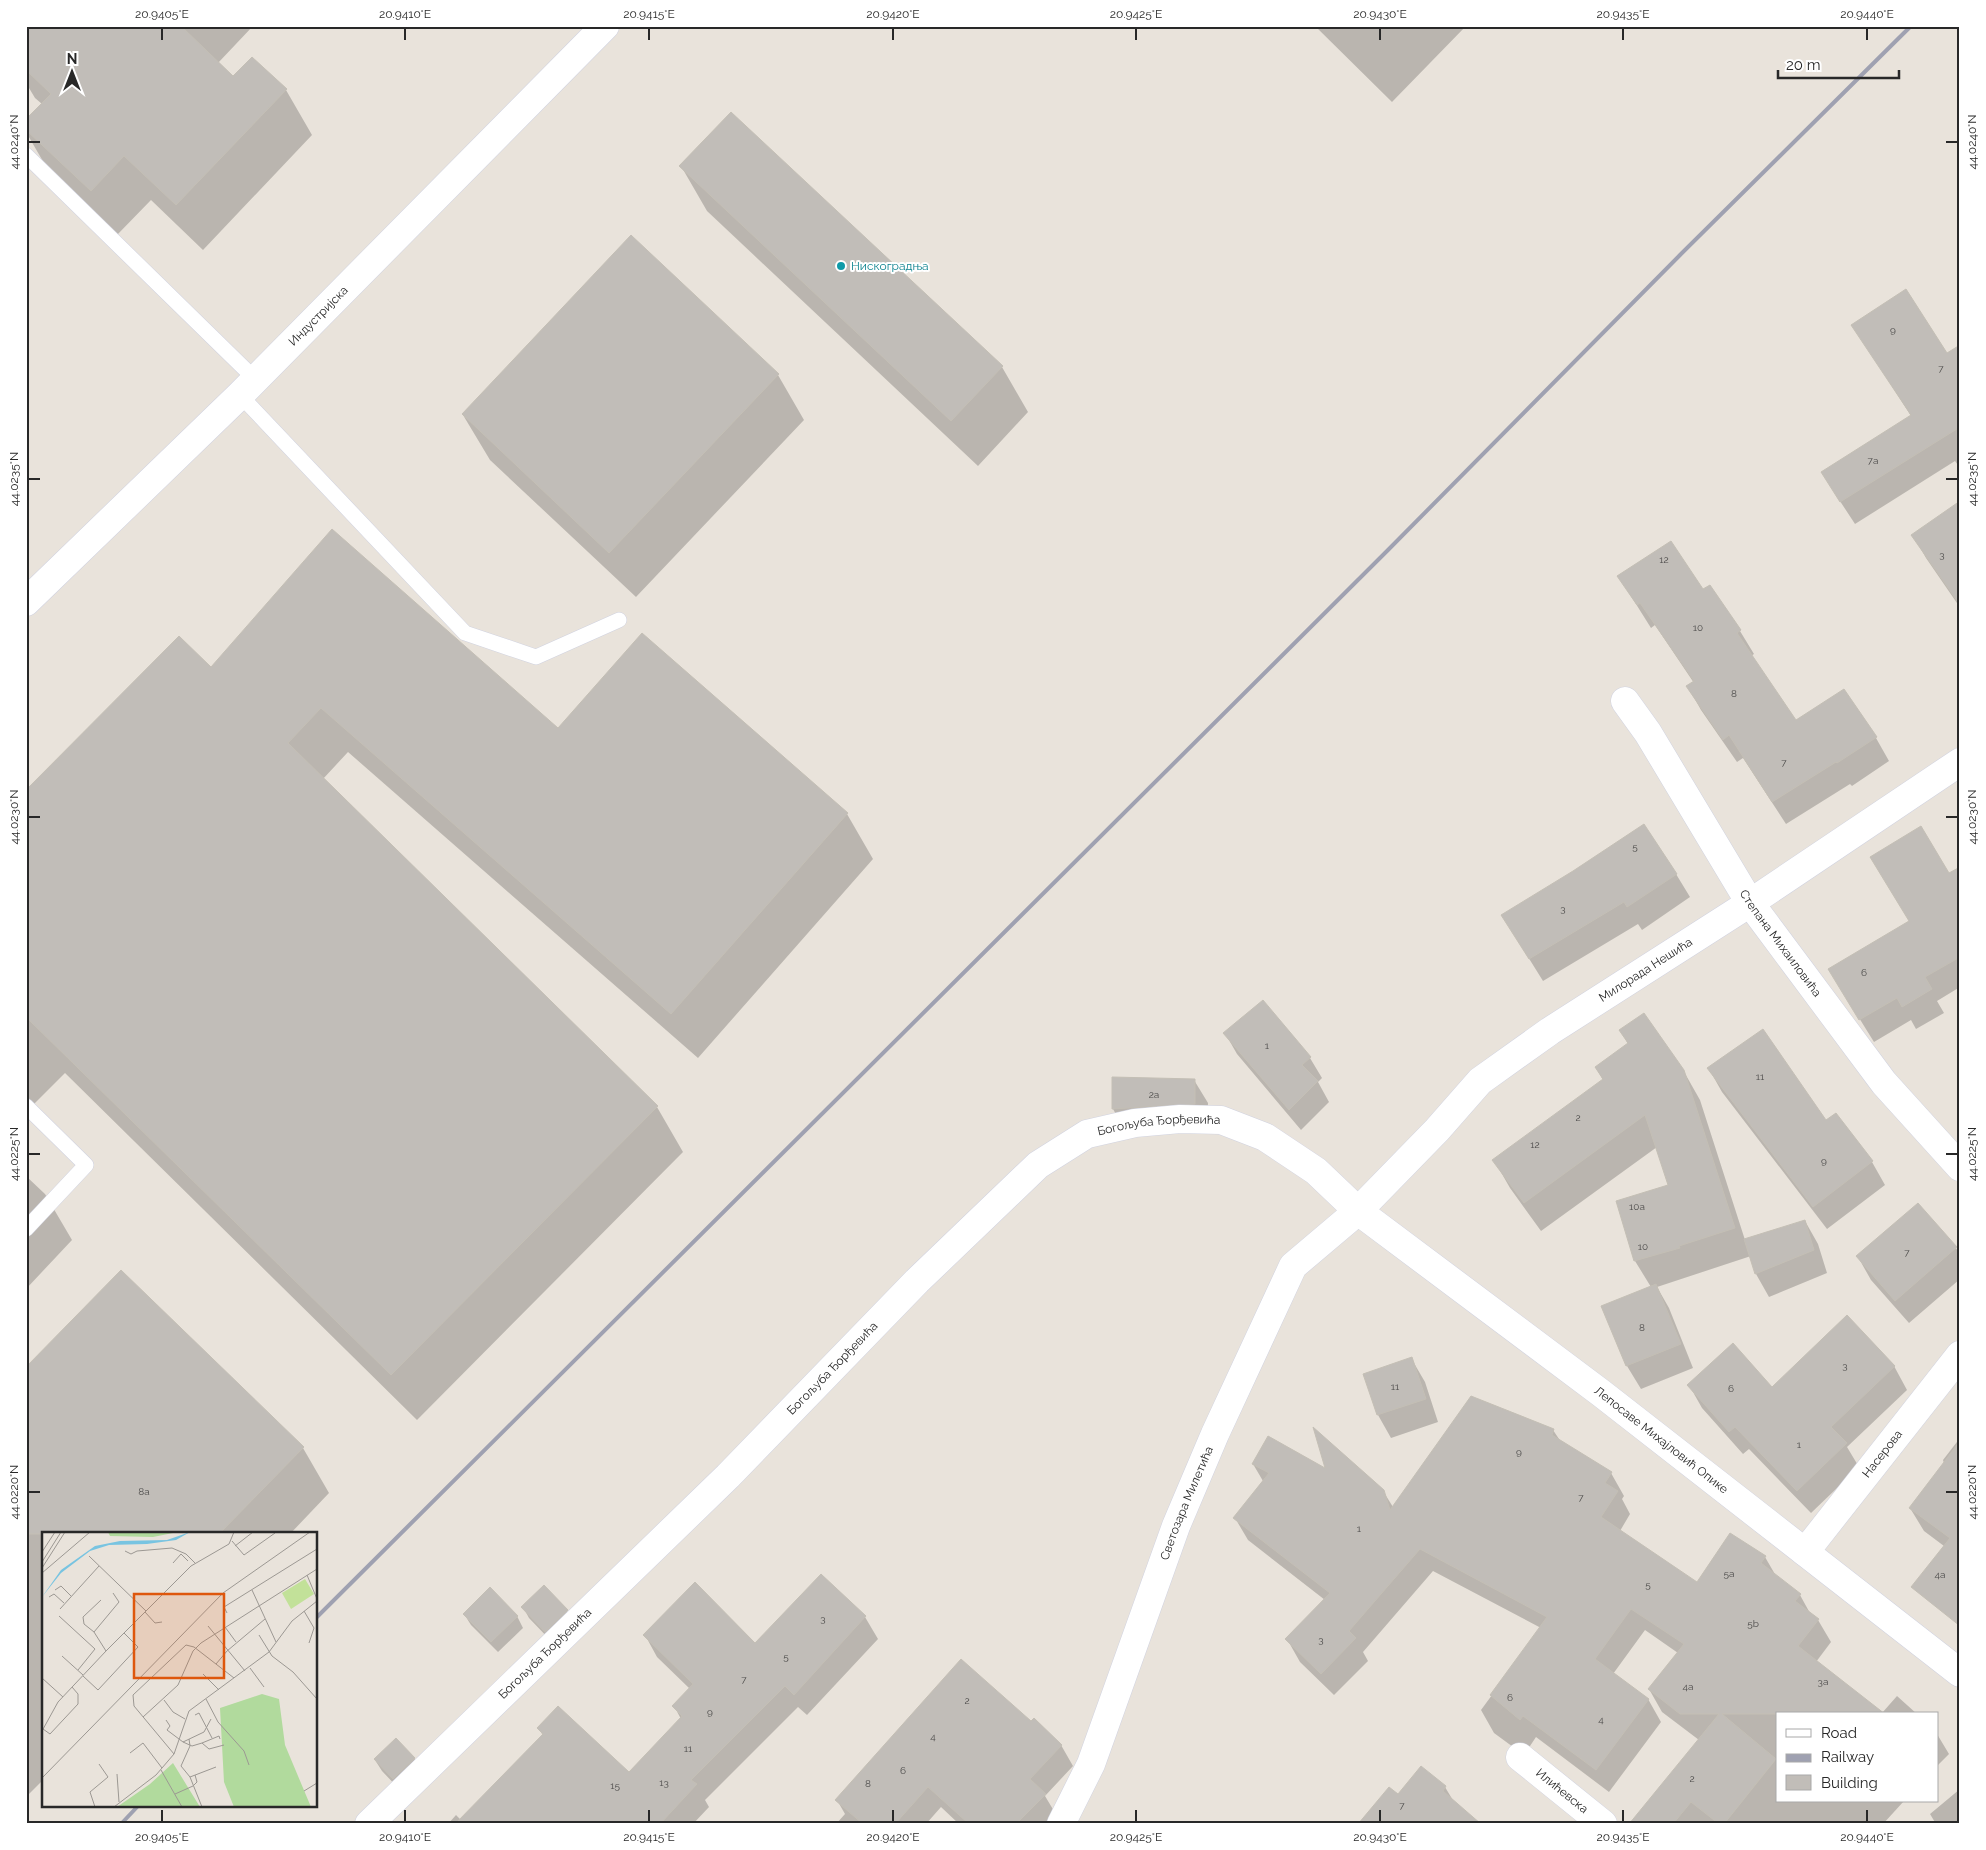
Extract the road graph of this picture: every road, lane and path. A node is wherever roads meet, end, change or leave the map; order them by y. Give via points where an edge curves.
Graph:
1 (605, 26) edge
2 (26, 155) edge
3 (248, 387) junction
4 (26, 602) edge
5 (619, 620) dead end
6 (1625, 701) dead end
7 (1960, 762) edge
8 (1750, 902) junction
9 (26, 1106) edge
10 (1960, 1168) edge
11 (1358, 1211) junction
12 (26, 1229) edge
13 (1960, 1355) edge
14 (1805, 1552) junction
15 (1960, 1673) edge
16 (1520, 1757) dead end
17 (369, 1824) edge
18 (1061, 1824) edge
19 (1603, 1824) edge

1 - 3 street, Индустријска
2 - 3 lane
3 - 4 street, Индустријска
3 - 5 lane via 465,633 536,657
6 - 8 street, Степана Михаиловића via 1648,733
7 - 8 street, Милорада Нешића
8 - 10 street, Степана Михаиловића via 1884,1083
8 - 11 street, Милорада Нешића via 1550,1031 1480,1081
9 - 12 lane via 86,1164
11 - 14 street, Лепосаве Михајловић Опике via 1601,1393
11 - 17 street, Богољуба Ђорђевића via 1316,1171 1265,1137 1222,1120 1135,1123 1087,1134 1038,1165 918,1281 728,1476
11 - 18 street, Светозара Милетића via 1293,1266 1176,1526 1091,1764
13 - 14 street, Насерова
14 - 15 street, Лепосаве Михајловић Опике
16 - 19 street, Илићевска

